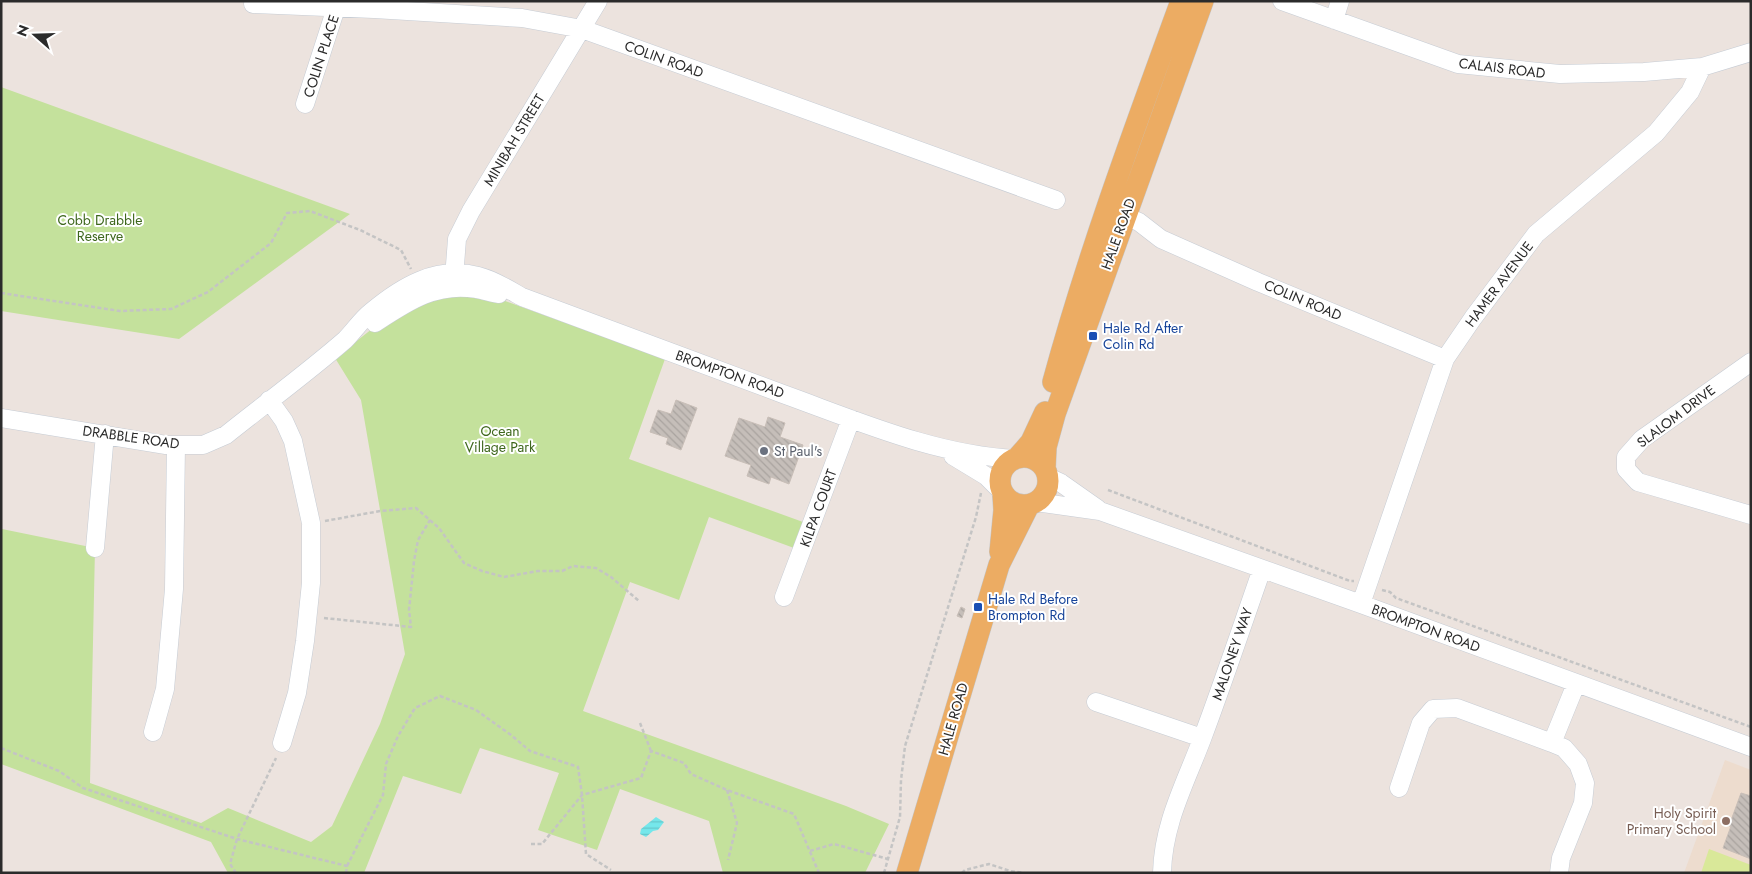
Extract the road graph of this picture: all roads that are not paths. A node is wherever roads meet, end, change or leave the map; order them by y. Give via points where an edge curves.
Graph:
1 (598, 1) edge
2 (1180, 1) edge
3 (1203, 1) edge
4 (1282, 1) edge
5 (1340, 1) edge
6 (254, 4) dead end
7 (374, 5) edge
8 (336, 8) junction
9 (1334, 20) junction
10 (582, 29) junction
11 (1751, 52) edge
12 (1702, 68) junction
13 (305, 104) dead end
14 (1056, 200) dead end
15 (1113, 220) junction
16 (455, 280) junction
17 (346, 339) junction
18 (1445, 359) junction
19 (1751, 362) edge
20 (270, 400) junction
21 (1, 418) edge
22 (850, 419) junction
23 (105, 434) junction
24 (176, 445) junction
25 (940, 448) junction
26 (1017, 459) junction
27 (1046, 473) junction
28 (1003, 494) junction
29 (1032, 504) junction
30 (1100, 511) junction
31 (1751, 515) edge
32 (95, 548) dead end
33 (999, 565) junction
34 (1262, 569) junction
35 (784, 597) dead end
36 (1360, 604) junction
37 (1576, 684) junction
38 (1096, 702) dead end
39 (153, 732) dead end
40 (1202, 738) junction
41 (282, 743) road end
42 (1552, 743) junction
43 (1751, 747) edge
44 (1399, 788) dead end
45 (907, 873) edge
46 (1162, 873) edge
47 (1559, 873) edge

1 - 10 street, MINIBAH STREET
2 - 15 main road, HALE ROAD
3 - 15 main road, HALE ROAD
4 - 9 street, CALAIS ROAD
5 - 9 street
6 - 8 street, COLIN ROAD
7 - 8 street, COLIN ROAD
7 - 10 street, COLIN ROAD via 522,18
8 - 13 street, COLIN PLACE
9 - 12 street, CALAIS ROAD via 1458,64 1560,74
10 - 14 street, COLIN ROAD
10 - 16 street, MINIBAH STREET via 471,211 458,239
11 - 12 street
12 - 18 street, HAMER AVENUE via 1690,92 1656,134 1536,234
15 - 18 street, COLIN ROAD via 1139,222 1161,239
15 - 26 main road, HALE ROAD via 1066,335 1043,418
15 - 27 main road, HALE ROAD via 1055,414 1046,448
16 - 17 street, DRABBLE ROAD via 421,295
16 - 17 street, DRABBLE ROAD via 436,275 418,280 370,313
16 - 22 street, BROMPTON ROAD via 495,294 522,297
17 - 20 street, DRABBLE ROAD
18 - 36 street, HAMER AVENUE
19 - 31 street, SLALOM DRIVE via 1642,439 1626,457 1626,469 1638,482
20 - 24 street, DRABBLE ROAD via 226,435 203,445
20 - 41 street via 293,441 311,524 311,583 297,693
21 - 23 street, DRABBLE ROAD
22 - 25 street, BROMPTON ROAD
22 - 35 street, KILPA COURT
23 - 24 street, DRABBLE ROAD
23 - 32 street
24 - 39 street via 174,589 165,689
25 - 26 street, BROMPTON ROAD via 971,455
25 - 28 street, BROMPTON ROAD via 986,476
26 - 27 main road via 1033,459
26 - 28 main road via 1004,469 1000,485
27 - 29 main road via 1048,487 1044,496
27 - 30 street, BROMPTON ROAD
28 - 29 main road via 1019,505
28 - 33 main road, HALE ROAD
29 - 30 street, BROMPTON ROAD
29 - 33 main road, HALE ROAD
30 - 34 street, BROMPTON ROAD
33 - 45 main road, HALE ROAD
34 - 36 street, BROMPTON ROAD
34 - 40 street, MALONEY WAY
36 - 37 street, BROMPTON ROAD
37 - 42 street
37 - 43 street, BROMPTON ROAD
38 - 40 street
40 - 46 street, MALONEY WAY via 1168,826 1162,852
42 - 44 street via 1456,708 1434,709 1421,723
42 - 47 street via 1564,748 1578,764 1584,783 1583,803 1561,858

